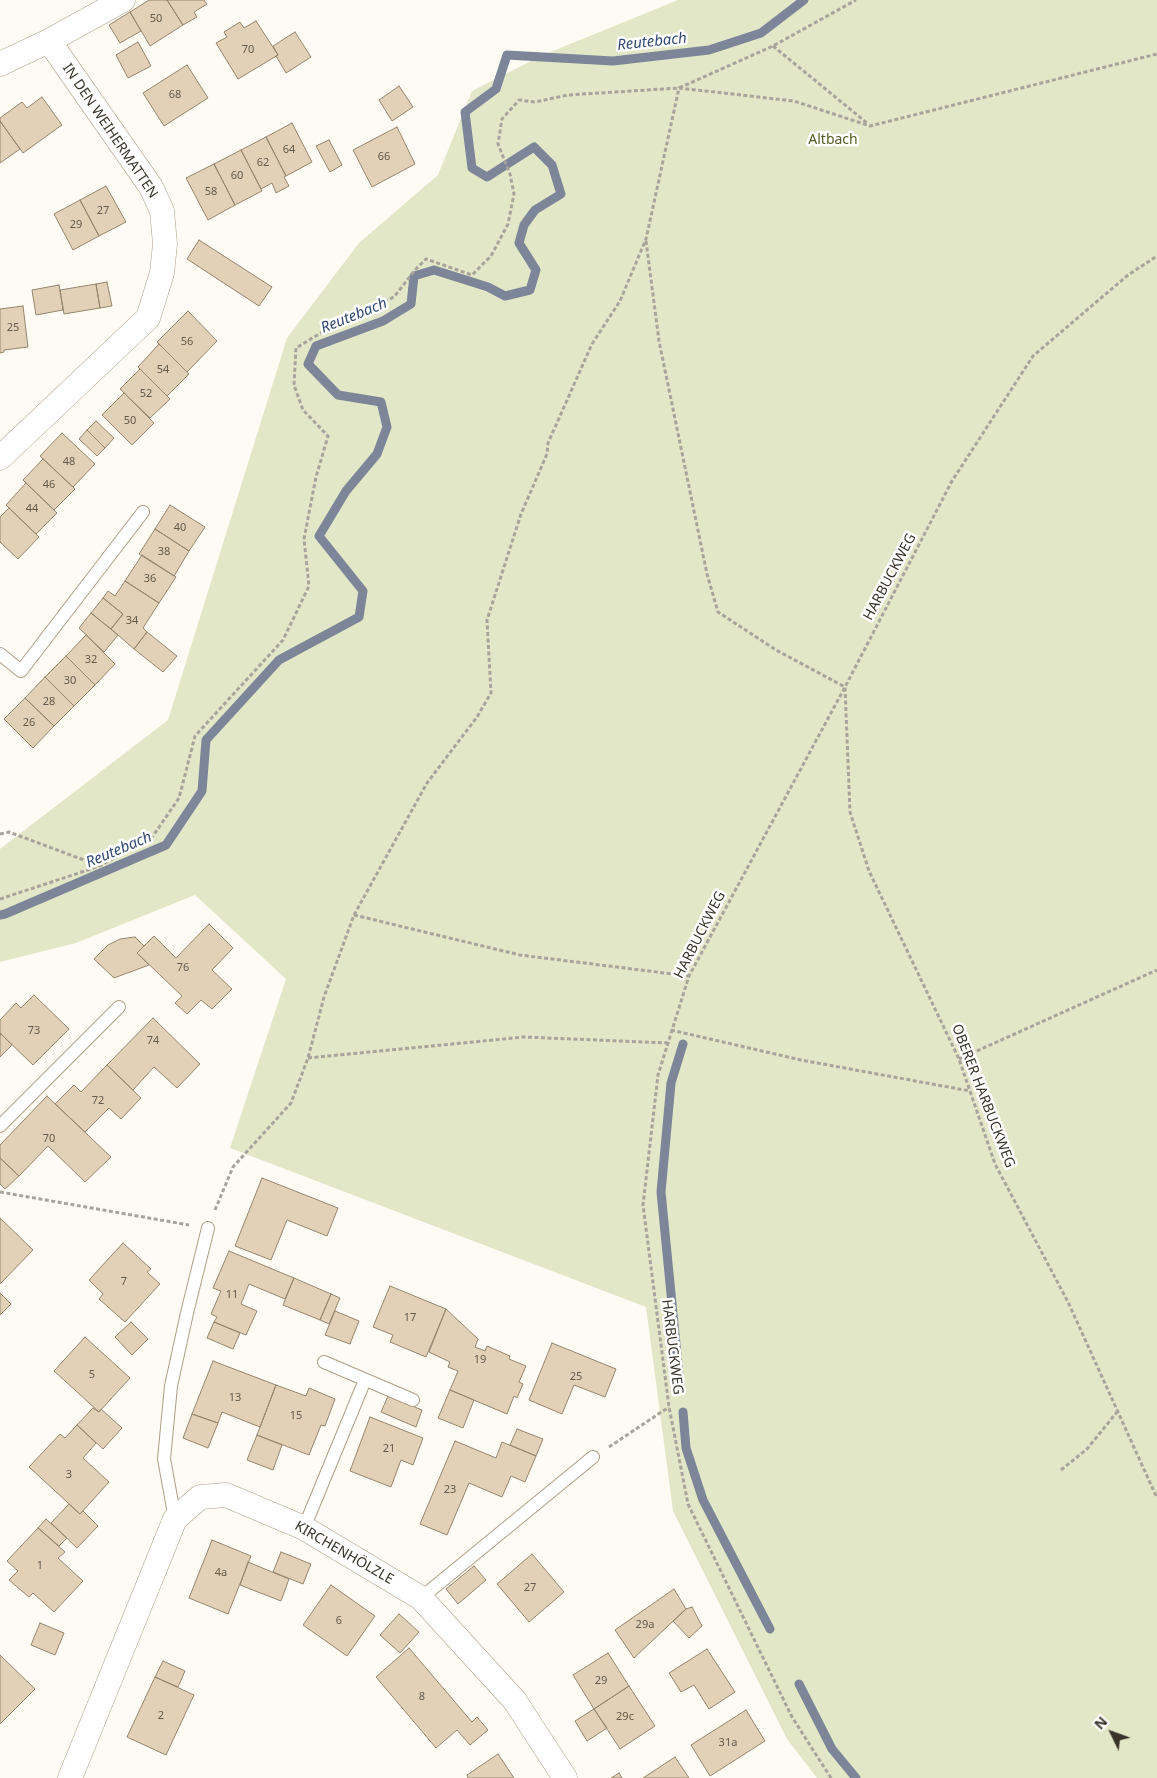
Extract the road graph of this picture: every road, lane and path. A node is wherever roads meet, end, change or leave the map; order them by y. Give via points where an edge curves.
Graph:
1 (123, 0) edge
2 (856, 0) edge
3 (48, 41) junction
4 (773, 46) junction
5 (1157, 54) edge
6 (0, 64) edge
7 (679, 88) junction
8 (870, 126) junction
9 (646, 239) junction
10 (1157, 256) edge
11 (0, 458) edge
12 (143, 512) dead end
13 (0, 654) edge
14 (845, 687) junction
15 (0, 834) edge
16 (100, 866) junction
17 (0, 899) edge
18 (354, 915) junction
19 (1157, 970) edge
20 (689, 976) junction
21 (118, 1008) dead end
22 (671, 1030) junction
23 (668, 1043) junction
24 (308, 1058) junction
25 (959, 1059) junction
26 (970, 1091) junction
27 (0, 1126) edge
28 (0, 1192) edge
29 (208, 1228) junction
30 (324, 1362) dead end
31 (365, 1380) junction
32 (413, 1400) dead end
33 (668, 1407) junction
34 (1118, 1412) junction
35 (592, 1457) joint
36 (1061, 1470) dead end
37 (1157, 1498) edge
38 (175, 1519) junction
39 (304, 1528) junction
40 (421, 1598) junction
41 (70, 1778) edge
42 (565, 1778) edge
43 (831, 1778) edge

1 - 3 street
2 - 4 path
3 - 6 street
3 - 11 street, IN DEN WEIHERMATTEN via 150,187 162,211 165,244 162,272 148,318
4 - 7 path
4 - 8 path
5 - 8 path
7 - 8 path via 794,101
7 - 9 path
7 - 16 path via 568,95 535,102 519,100 502,119 498,144 514,194 508,224 490,256 472,275 426,259 394,297 334,324 296,348 294,385 304,410 328,436 316,476 304,539 309,586 282,640 196,736 179,798 153,836
9 - 14 path via 659,342 707,574 718,612 776,650
9 - 18 path via 620,301 592,344 548,442 547,454 521,514 486,620 491,693 477,717 427,782
10 - 14 path, HARBUCKWEG via 1128,275 1033,356 952,482
12 - 13 lane via 21,671
14 - 20 path, HARBUCKWEG
14 - 25 path, OBERER HARBUCKWEG via 850,812 870,871
15 - 16 path via 9,832
16 - 17 path
18 - 20 path via 520,955
18 - 24 path via 324,997
19 - 25 path
20 - 22 path, HARBUCKWEG
21 - 27 lane
22 - 23 path, HARBUCKWEG
22 - 26 path via 800,1060
23 - 24 path via 524,1037
23 - 33 path, HARBUCKWEG via 658,1075 644,1205
24 - 29 path via 291,1103 233,1167
25 - 26 path, OBERER HARBUCKWEG
26 - 34 path, OBERER HARBUCKWEG via 995,1164 1068,1302
28 - 29 path
29 - 38 lane via 171,1386 164,1458
30 - 31 lane
31 - 32 lane
31 - 39 lane
33 - 35 path
33 - 43 path, HARBUCKWEG via 688,1504 792,1717
34 - 36 path via 1087,1449
34 - 37 path, OBERER HARBUCKWEG
35 - 40 lane
38 - 39 street, KIRCHENHÖLZLE via 200,1497 226,1495
38 - 41 street, KIRCHENHÖLZLE
39 - 40 street, KIRCHENHÖLZLE
40 - 42 street, KIRCHENHÖLZLE via 514,1701

